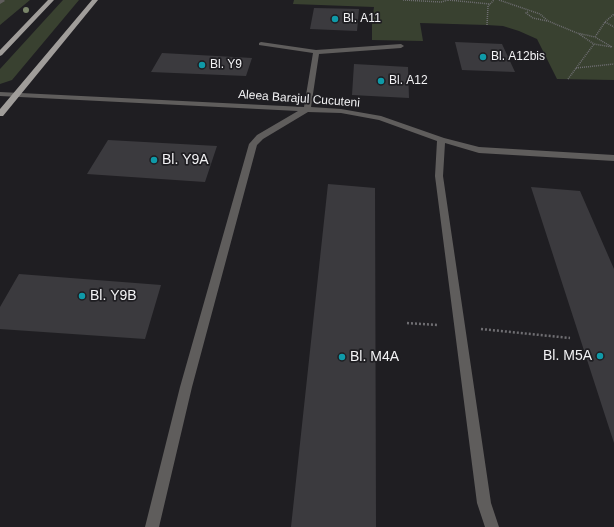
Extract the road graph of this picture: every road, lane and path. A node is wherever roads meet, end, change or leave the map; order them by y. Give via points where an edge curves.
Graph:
1 (51, 0) edge
2 (95, 0) edge
3 (403, 0) edge
4 (448, 0) edge
5 (494, 0) edge
6 (499, 0) edge
7 (490, 4) junction
8 (528, 11) junction
9 (614, 14) edge
10 (548, 21) junction
11 (605, 22) junction
12 (487, 25) dead end
13 (614, 27) edge
14 (577, 33) junction
15 (595, 37) junction
16 (261, 44) dead end
17 (594, 44) junction
18 (402, 46) dead end
19 (613, 47) edge
20 (316, 52) junction
21 (0, 54) edge
22 (614, 64) edge
23 (576, 68) junction
24 (568, 79) dead end
25 (0, 94) edge
26 (17, 95) junction
27 (307, 108) junction
28 (0, 114) edge
29 (441, 140) junction
30 (613, 161) edge
31 (407, 323) dead end
32 (459, 327) junction
33 (570, 338) dead end
34 (152, 527) edge
35 (492, 527) edge

1 - 21 main road
2 - 26 main road
3 - 4 path
4 - 7 path
5 - 7 path
6 - 8 path
7 - 12 path
8 - 10 path via 540,14
8 - 10 path via 526,13 530,16
9 - 11 path
10 - 14 path
11 - 13 path
11 - 15 path
14 - 15 path
14 - 17 path
15 - 19 path
16 - 20 street
17 - 19 path
17 - 23 path
18 - 20 street
20 - 27 street
22 - 23 path
23 - 24 path
25 - 26 street, Aleea Barajul Cucuteni
26 - 27 street, Aleea Barajul Cucuteni
26 - 28 main road
27 - 29 street, Aleea Barajul Cucuteni via 381,118
27 - 34 street via 253,144 186,387
29 - 30 street, Aleea Barajul Cucuteni via 479,150
29 - 32 street via 438,176
31 - 32 path
32 - 33 path
32 - 35 street via 484,503

